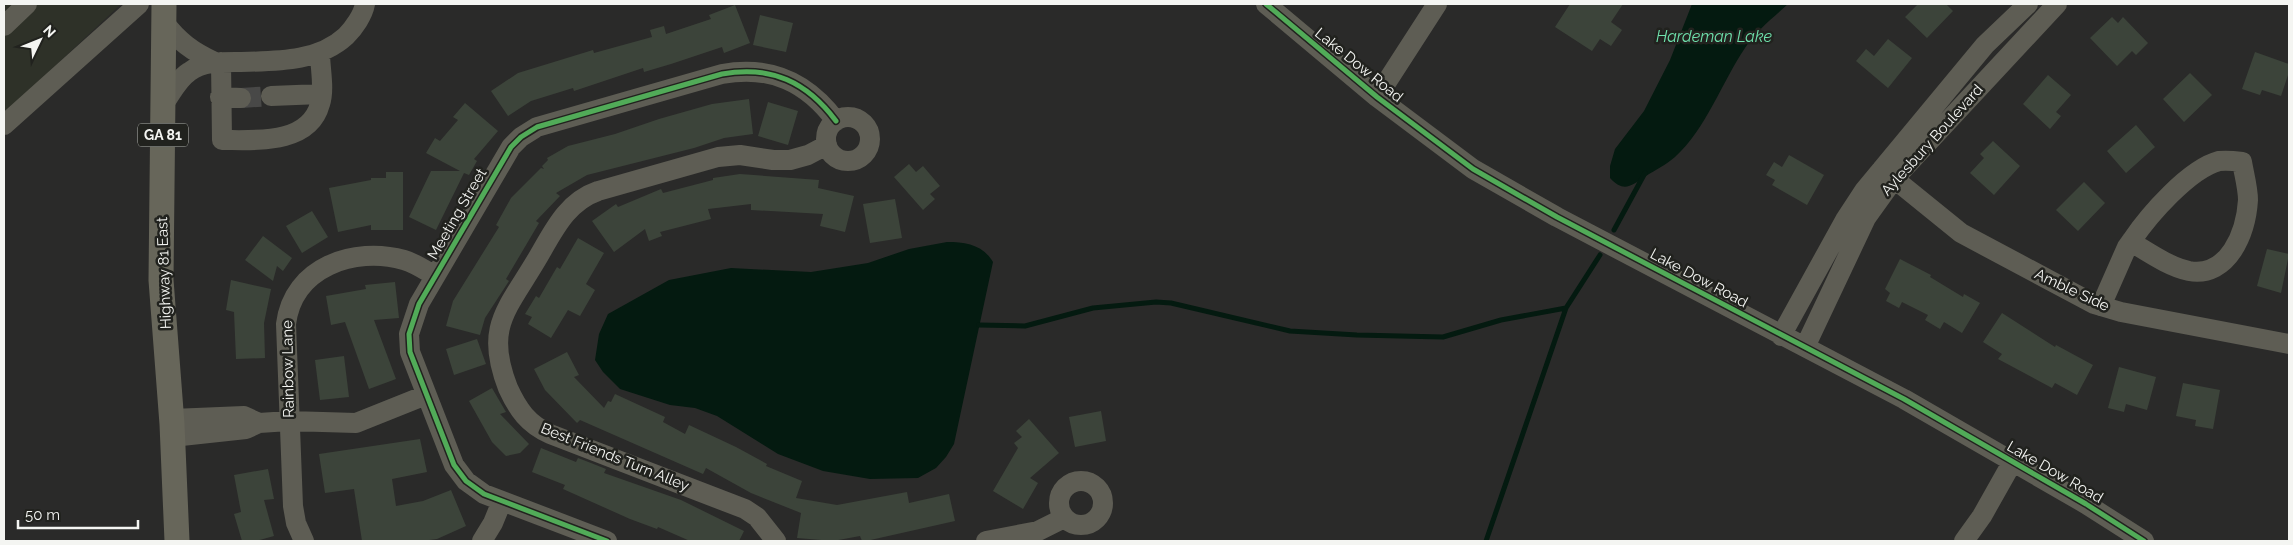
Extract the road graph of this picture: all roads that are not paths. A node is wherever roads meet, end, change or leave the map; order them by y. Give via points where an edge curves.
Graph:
1 (27, 4) edge
2 (139, 4) edge
3 (365, 4) edge
4 (1266, 4) edge
5 (1437, 4) edge
6 (2028, 4) edge
7 (2057, 4) edge
8 (164, 13) edge
9 (4, 26) edge
10 (320, 53) junction
11 (218, 62) junction
12 (321, 94) junction
13 (271, 96) tunnel mouth
14 (220, 97) junction
15 (1377, 97) junction
16 (241, 98) tunnel mouth
17 (163, 105) junction
18 (836, 121) junction
19 (4, 125) edge
20 (827, 145) junction
21 (1888, 174) junction
22 (2131, 242) junction
23 (435, 276) junction
24 (2101, 306) junction
25 (1781, 336) junction
26 (2289, 344) edge
27 (1805, 347) junction
28 (426, 395) junction
29 (289, 421) junction
30 (172, 428) junction
31 (2013, 461) junction
32 (502, 501) junction
33 (1064, 518) dead end
34 (177, 541) edge
35 (304, 541) edge
36 (482, 541) edge
37 (608, 541) edge
38 (776, 541) edge
39 (986, 541) edge
40 (1964, 541) edge
41 (2141, 541) edge

1 - 9 street
2 - 19 street
3 - 10 street via 352,30 338,44
4 - 15 street, Lake Dow Road
5 - 15 street
6 - 21 street, Aylesbury Boulevard via 1985,44
7 - 21 street, Aylesbury Boulevard
8 - 11 street via 182,43 196,54
8 - 17 main road, Highway 81 East / GA 81
10 - 11 street via 268,61
10 - 12 street
11 - 14 street
11 - 17 street via 189,72
12 - 13 street
12 - 14 street via 316,116 301,129 286,137 264,139 222,140
14 - 16 street
15 - 25 street, Lake Dow Road via 1473,169
17 - 30 main road, Highway 81 East / GA 81 via 161,280
18 - 20 street via 828,131
18 - 20 street via 849,117 862,122 869,130 869,147 860,158 847,161 834,156
18 - 23 street, Meeting Street via 802,86 776,76 741,72 722,74 541,125 511,147
20 - 38 street, Best Friends Turn Alley via 790,160 740,155 718,157 581,198 560,219 504,314 497,337 498,357 515,404 532,425 745,509 757,517
21 - 24 street, Amble Side via 1962,233
21 - 25 street, Aylesbury Boulevard via 1848,215
21 - 27 street, Aylesbury Boulevard
22 - 22 street via 2161,204 2196,174 2223,161 2242,162 2247,212 2239,240 2230,256 2219,266 2189,271
22 - 24 street
23 - 28 street, Meeting Street via 416,310 408,339
23 - 29 street, Rainbow Lane via 408,261 380,257 332,263 304,283 291,302 286,324
24 - 26 street, Amble Side
25 - 27 street, Lake Dow Road
27 - 31 street, Lake Dow Road
28 - 29 street via 356,423
28 - 32 street, Meeting Street via 460,474 476,490
29 - 30 street via 259,423 246,429
29 - 35 street, Rainbow Lane via 293,506
30 - 34 main road, Highway 81 East / GA 81
31 - 40 street
31 - 41 street, Lake Dow Road
32 - 36 street
32 - 37 street, Meeting Street
33 - 39 street via 1038,531

